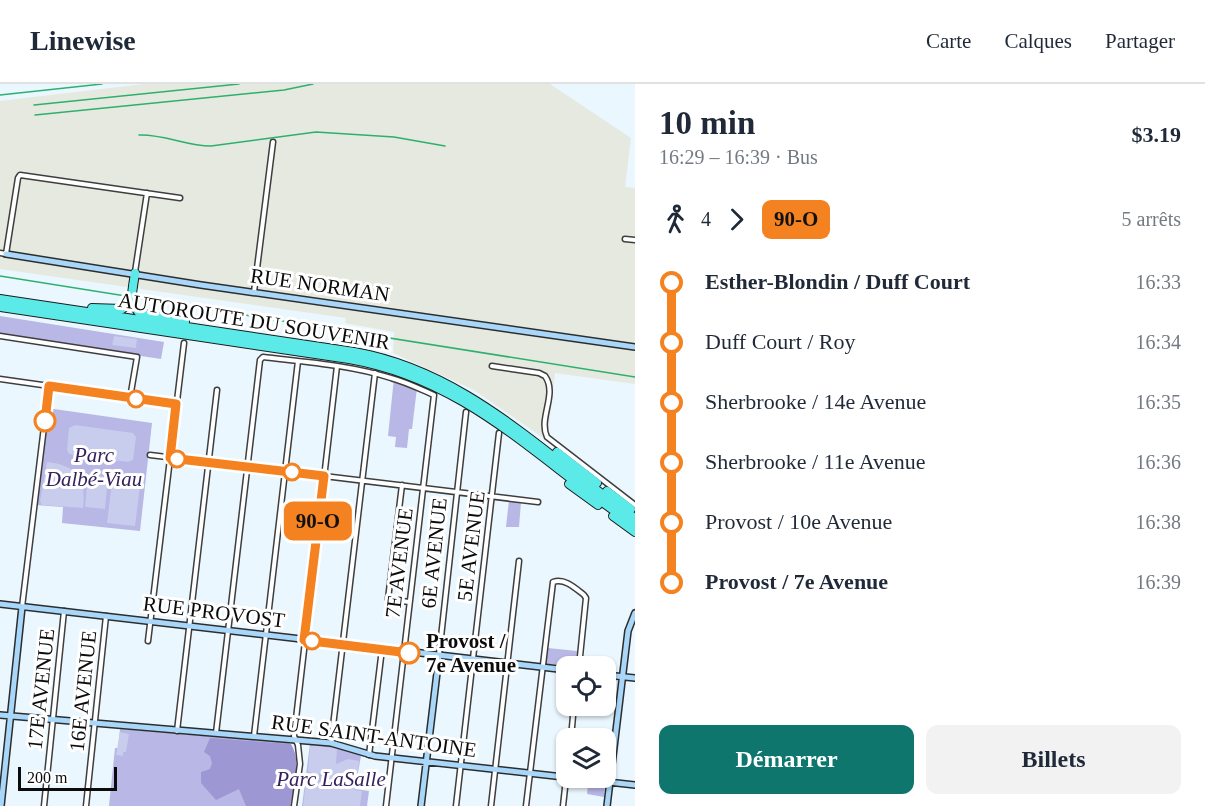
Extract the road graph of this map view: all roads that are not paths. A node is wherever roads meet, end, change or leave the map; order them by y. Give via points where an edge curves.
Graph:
1 (273, 142) dead end
2 (147, 193) junction
3 (180, 198) dead end
4 (625, 239) dead end
5 (635, 240) edge
6 (3, 254) edge
7 (135, 273) junction
8 (255, 292) junction
9 (0, 298) edge
10 (130, 304) junction
11 (0, 307) edge
12 (57, 307) junction
13 (239, 335) junction
14 (0, 336) edge
15 (184, 344) dead end
16 (635, 347) edge
17 (298, 361) junction
18 (337, 366) junction
19 (492, 366) dead end
20 (375, 373) junction
21 (0, 379) edge
22 (49, 386) junction
23 (217, 390) dead end
24 (130, 398) junction
25 (176, 404) junction
26 (466, 412) dead end
27 (505, 420) junction
28 (498, 433) dead end
29 (519, 439) junction
30 (150, 455) dead end
31 (170, 458) junction
32 (208, 462) junction
33 (247, 467) junction
34 (285, 471) junction
35 (324, 476) junction
36 (362, 481) junction
37 (402, 485) junction
38 (423, 488) junction
39 (457, 492) junction
40 (492, 496) junction
41 (538, 502) dead end
42 (635, 505) edge
43 (635, 512) edge
44 (635, 518) edge
45 (635, 525) edge
46 (635, 532) edge
47 (519, 561) dead end
48 (409, 602) junction
49 (0, 604) edge
50 (22, 607) junction
51 (64, 611) junction
52 (635, 613) edge
53 (106, 615) junction
54 (151, 621) junction
55 (189, 625) junction
56 (228, 630) junction
57 (266, 635) junction
58 (304, 640) junction
59 (148, 641) dead end
60 (343, 645) junction
61 (382, 649) junction
62 (404, 652) junction
63 (439, 656) junction
64 (580, 656) edge
65 (473, 660) junction
66 (508, 664) junction
67 (542, 668) junction
68 (556, 669) edge
69 (616, 676) edge
70 (622, 676) junction
71 (635, 678) edge
72 (0, 715) edge
73 (11, 716) junction
74 (53, 720) junction
75 (95, 724) junction
76 (616, 728) edge
77 (177, 731) junction
78 (216, 734) junction
79 (254, 737) junction
80 (294, 740) junction
81 (331, 743) junction
82 (369, 755) junction
83 (392, 758) junction
84 (426, 762) junction
85 (461, 765) junction
86 (495, 769) junction
87 (530, 773) junction
88 (556, 777) edge
89 (616, 783) edge
90 (635, 785) edge
91 (565, 788) edge
92 (608, 788) edge
93 (2, 806) edge
94 (44, 806) edge
95 (86, 806) edge
96 (294, 806) edge
97 (386, 806) edge
98 (421, 806) edge
99 (456, 806) edge
100 (491, 806) edge
101 (526, 806) edge
102 (563, 806) edge
103 (607, 806) edge

1 - 8 street
2 - 3 street
2 - 6 street via 20,175
2 - 7 street
4 - 5 street
6 - 7 street, RUE NORMAN
7 - 8 street, RUE NORMAN
7 - 10 highway, bridge
8 - 16 street, RUE NORMAN
9 - 12 highway, AUTOROUTE DU SOUVENIR
10 - 12 highway via 120,309
10 - 13 highway via 139,313
11 - 29 highway, AUTOROUTE DU SOUVENIR via 378,365 453,394
12 - 13 highway, AUTOROUTE DU SOUVENIR
13 - 27 highway, AUTOROUTE DU SOUVENIR via 396,362 453,386
14 - 24 street via 137,357
15 - 25 street
17 - 18 street
17 - 33 street via 263,357 260,360
17 - 34 street
18 - 20 street
18 - 35 street
19 - 42 street via 545,376 550,387 544,429 547,437
20 - 36 street
20 - 38 street, 7E AVENUE via 434,395
21 - 22 street
22 - 24 street
22 - 50 street
23 - 32 street
24 - 25 street
25 - 31 street
26 - 39 street, 6E AVENUE
27 - 43 highway via 524,428
27 - 44 highway, AUTOROUTE DU SOUVENIR
28 - 40 street, 5E AVENUE
29 - 45 highway, AUTOROUTE DU SOUVENIR
29 - 46 highway via 556,473
30 - 31 street
31 - 32 street
31 - 54 street
32 - 33 street
32 - 55 street
33 - 34 street
33 - 56 street
34 - 35 street
34 - 57 street
35 - 36 street
35 - 58 street
36 - 37 street
36 - 60 street
37 - 38 street
37 - 48 street via 388,599
38 - 39 street
38 - 48 street, 7E AVENUE
39 - 40 street
39 - 63 street, 6E AVENUE
40 - 41 street
40 - 65 street, 5E AVENUE
47 - 66 street
48 - 62 street, 7E AVENUE
49 - 50 street, RUE PROVOST
50 - 51 street, RUE PROVOST
50 - 73 street
51 - 53 street, RUE PROVOST
51 - 74 street, 17E AVENUE
52 - 70 street via 628,629
53 - 54 street, RUE PROVOST
53 - 75 street, 16E AVENUE
54 - 55 street, RUE PROVOST
54 - 59 street
55 - 56 street, RUE PROVOST
55 - 77 street
56 - 57 street, RUE PROVOST
56 - 78 street
57 - 58 street, RUE PROVOST
57 - 79 street
58 - 60 street, RUE PROVOST
58 - 80 street
60 - 61 street, RUE PROVOST
60 - 81 street
61 - 62 street, RUE PROVOST
61 - 82 street
62 - 63 street, RUE PROVOST
62 - 83 street, 7E AVENUE
63 - 65 street, RUE PROVOST
63 - 84 street, 6E AVENUE
64 - 67 street via 586,598 560,580 554,582
65 - 66 street, RUE PROVOST
65 - 85 street, 5E AVENUE
66 - 67 street, RUE PROVOST
66 - 86 street
67 - 68 street, RUE PROVOST
67 - 87 street
69 - 70 street
70 - 71 street
70 - 76 street
72 - 73 street, RUE SAINT-ANTOINE
73 - 74 street, RUE SAINT-ANTOINE
73 - 93 street
74 - 75 street, RUE SAINT-ANTOINE
74 - 94 street, 17E AVENUE
75 - 77 street, RUE SAINT-ANTOINE
75 - 95 street, 16E AVENUE
77 - 78 street, RUE SAINT-ANTOINE
78 - 79 street, RUE SAINT-ANTOINE
79 - 80 street, RUE SAINT-ANTOINE
80 - 81 street, RUE SAINT-ANTOINE
80 - 96 street via 300,764
81 - 82 street, RUE SAINT-ANTOINE
82 - 83 street, RUE SAINT-ANTOINE
83 - 84 street, RUE SAINT-ANTOINE
83 - 97 street, 7E AVENUE
84 - 85 street, RUE SAINT-ANTOINE
84 - 98 street, 6E AVENUE
85 - 86 street, RUE SAINT-ANTOINE
85 - 99 street, 5E AVENUE
86 - 87 street, RUE SAINT-ANTOINE
86 - 100 street
87 - 88 street, RUE SAINT-ANTOINE
87 - 101 street
89 - 90 street, RUE SAINT-ANTOINE
91 - 102 street
92 - 103 street

